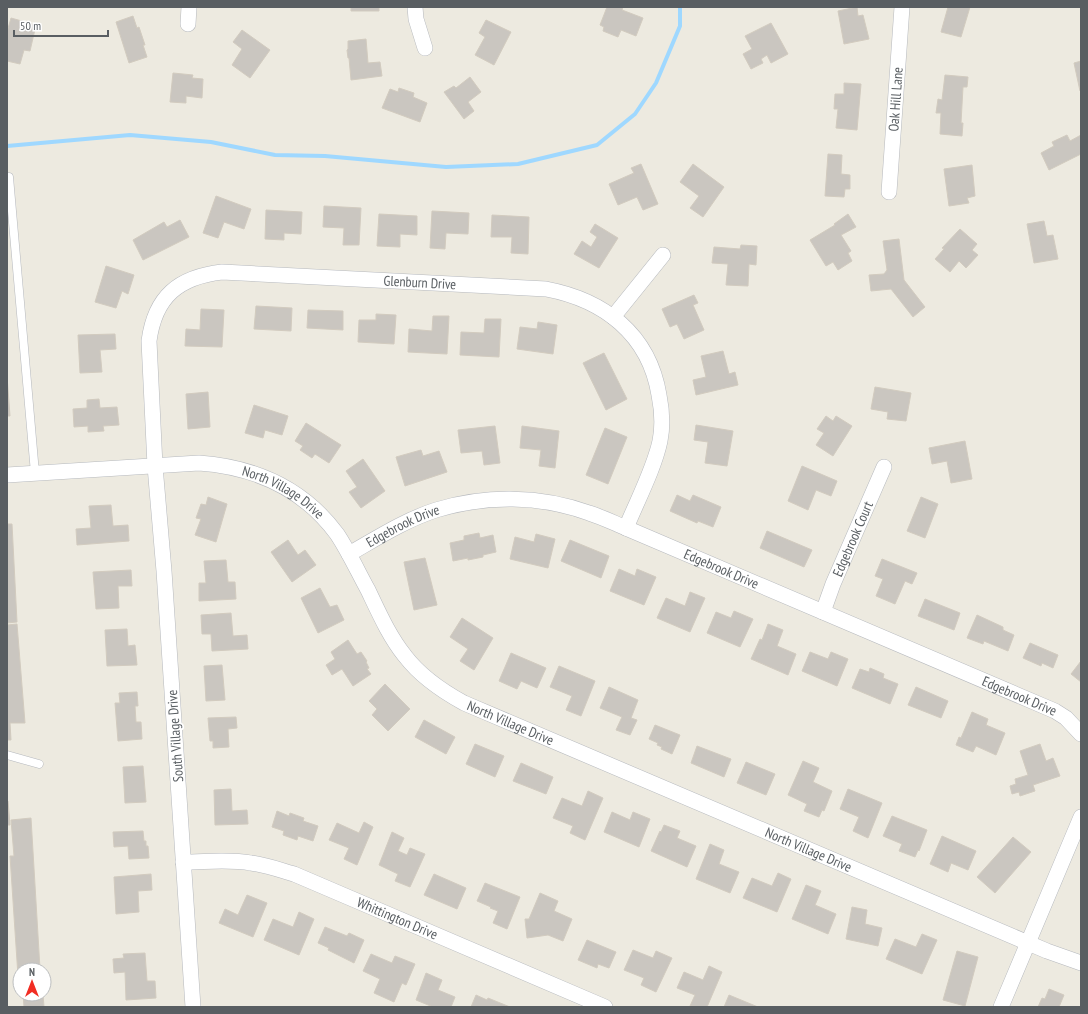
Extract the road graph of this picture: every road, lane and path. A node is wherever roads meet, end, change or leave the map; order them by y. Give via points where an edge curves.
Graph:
1 (189, 7) edge
2 (415, 7) edge
3 (902, 7) edge
4 (188, 24) dead end
5 (425, 48) dead end
6 (7, 177) edge
7 (890, 192) dead end
8 (663, 255) dead end
9 (614, 317) junction
10 (155, 466) junction
11 (884, 467) dead end
12 (35, 473) junction
13 (7, 475) edge
14 (626, 528) junction
15 (349, 554) junction
16 (823, 612) junction
17 (1081, 734) edge
18 (7, 756) edge
19 (39, 764) dead end
20 (1081, 818) edge
21 (183, 862) junction
22 (1028, 943) junction
23 (1081, 963) edge
24 (193, 1007) edge
25 (605, 1007) edge
26 (1001, 1007) edge

1 - 4 street
2 - 5 street
3 - 7 street, Oak Hill Lane
6 - 12 lane
8 - 9 street
9 - 10 street, Glenburn Drive via 581,298 546,289 222,272 204,274 169,294 155,315 151,328 149,341
9 - 14 street, Glenburn Drive via 644,352 658,385 661,405 662,423 656,456
10 - 12 street, North Village Drive
10 - 15 street, North Village Drive via 199,463 219,465 259,475 278,483 299,496 319,514 337,534
10 - 21 street, South Village Drive
11 - 16 street, Edgebrook Court
12 - 13 street, North Village Drive
14 - 15 street, Edgebrook Drive via 590,513 543,501 490,499 435,510
14 - 16 street, Edgebrook Drive
15 - 22 street, North Village Drive via 394,641 419,672 440,690 464,703
16 - 17 street, Edgebrook Drive via 1055,711 1066,718
18 - 19 lane
20 - 22 street
21 - 24 street, South Village Drive
21 - 25 street, Whittington Drive via 251,863 294,874
22 - 23 street, North Village Drive
22 - 26 street

